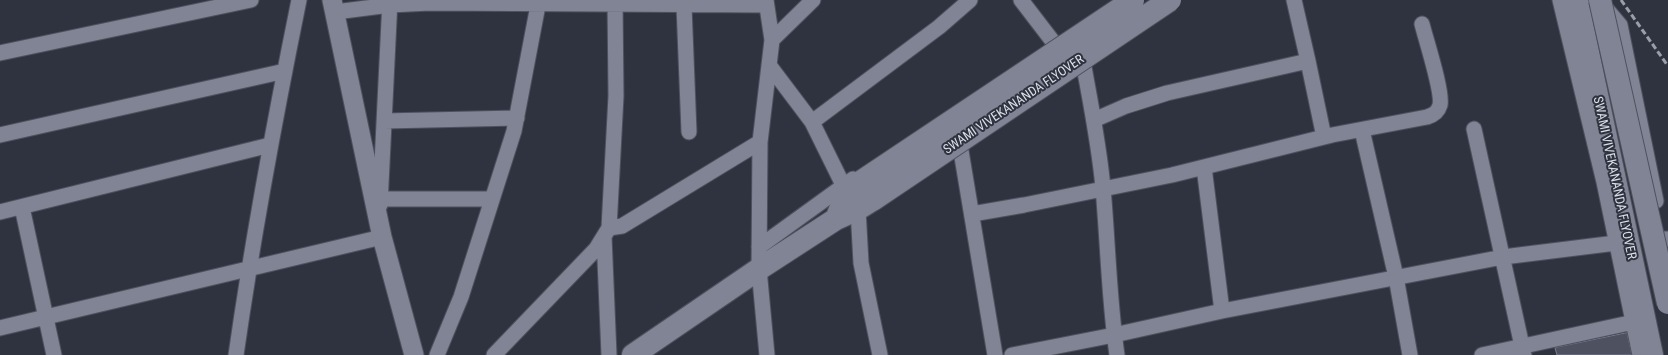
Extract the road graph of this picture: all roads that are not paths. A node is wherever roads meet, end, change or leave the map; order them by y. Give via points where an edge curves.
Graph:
1 (252, 0) edge
2 (299, 0) edge
3 (813, 0) edge
4 (970, 0) edge
5 (1021, 0) edge
6 (1117, 0) edge
7 (1133, 0) edge
8 (1170, 0) edge
9 (1294, 0) edge
10 (1560, 0) edge
11 (1577, 0) edge
12 (1599, 0) edge
13 (539, 2) edge
14 (615, 2) edge
15 (390, 3) edge
16 (766, 3) edge
17 (334, 6) edge
18 (684, 6) junction
19 (1422, 24) dead end
20 (1076, 28) junction
21 (772, 40) junction
22 (1054, 42) junction
23 (0, 53) edge
24 (1308, 61) junction
25 (769, 65) junction
26 (285, 70) junction
27 (954, 111) junction
28 (517, 118) junction
29 (384, 120) junction
30 (1094, 120) junction
31 (812, 122) junction
32 (1474, 128) dead end
33 (1362, 130) junction
34 (689, 132) dead end
35 (0, 135) edge
36 (1324, 137) junction
37 (760, 142) junction
38 (270, 145) junction
39 (1204, 167) junction
40 (1103, 189) junction
41 (857, 193) junction
42 (380, 199) junction
43 (492, 199) junction
44 (22, 207) junction
45 (0, 212) edge
46 (972, 214) junction
47 (380, 231) junction
48 (607, 232) junction
49 (1666, 239) edge
50 (1616, 243) junction
51 (759, 247) junction
52 (1503, 257) junction
53 (1668, 261) edge
54 (248, 269) junction
55 (759, 269) junction
56 (1396, 277) junction
57 (1668, 304) edge
58 (1222, 311) junction
59 (45, 318) junction
60 (1634, 322) junction
61 (0, 328) edge
62 (1114, 335) junction
63 (1523, 350) edge
64 (54, 355) edge
65 (236, 355) edge
66 (414, 355) edge
67 (437, 355) edge
68 (494, 355) edge
69 (609, 355) edge
70 (633, 355) edge
71 (767, 355) edge
72 (880, 355) edge
73 (995, 355) edge
74 (1012, 355) edge
75 (1117, 355) edge
76 (1410, 355) edge
77 (1482, 355) edge
78 (1640, 355) edge
79 (1652, 355) edge

1 - 23 street
2 - 26 street
3 - 21 street
4 - 31 street via 939,27
5 - 22 street
6 - 20 street
7 - 41 main road, SWAMI VIVEKANANDA FLYOVER, bridge
8 - 41 main road, SWAMI VIVEKANANDA FLYOVER, bridge
9 - 24 street
10 - 50 street via 1604,182
11 - 79 main road, SWAMI VIVEKANANDA FLYOVER
12 - 49 street via 1620,25
12 - 57 main road, SWAMI VIVEKANANDA FLYOVER, bridge
13 - 14 street
13 - 15 street
13 - 28 street
14 - 18 street
14 - 48 street via 616,96
15 - 17 street
15 - 29 street
16 - 18 street
16 - 21 street
17 - 47 street
18 - 34 street
19 - 33 street via 1439,90 1439,109 1427,117
20 - 22 street
20 - 30 street
21 - 25 street
22 - 27 street
24 - 30 street via 1167,93 1126,106
24 - 36 street
25 - 31 street
25 - 37 street
26 - 35 street
26 - 38 street
27 - 41 street
27 - 46 street
28 - 29 street
28 - 43 street
29 - 42 street
30 - 40 street
31 - 41 street
32 - 52 street
33 - 36 street
33 - 56 street
36 - 39 street
37 - 48 street via 622,226
37 - 51 street
38 - 44 street
38 - 54 street
39 - 40 street
39 - 58 street
40 - 46 street
40 - 62 street
41 - 51 street
41 - 55 main road via 836,219
41 - 72 street via 861,263
42 - 43 street
42 - 47 street
43 - 67 street via 461,297
44 - 45 street
44 - 59 street
46 - 73 street
47 - 54 street
47 - 66 street
48 - 68 street via 596,249
48 - 69 street
49 - 53 street
50 - 52 street
50 - 60 street
51 - 55 street
52 - 56 street
52 - 63 street
54 - 59 street
54 - 65 street
55 - 70 main road
55 - 71 street
56 - 58 street
56 - 76 street
58 - 62 street
59 - 61 street
59 - 64 street
60 - 63 street
60 - 78 street
62 - 74 street
62 - 75 street
63 - 77 street

